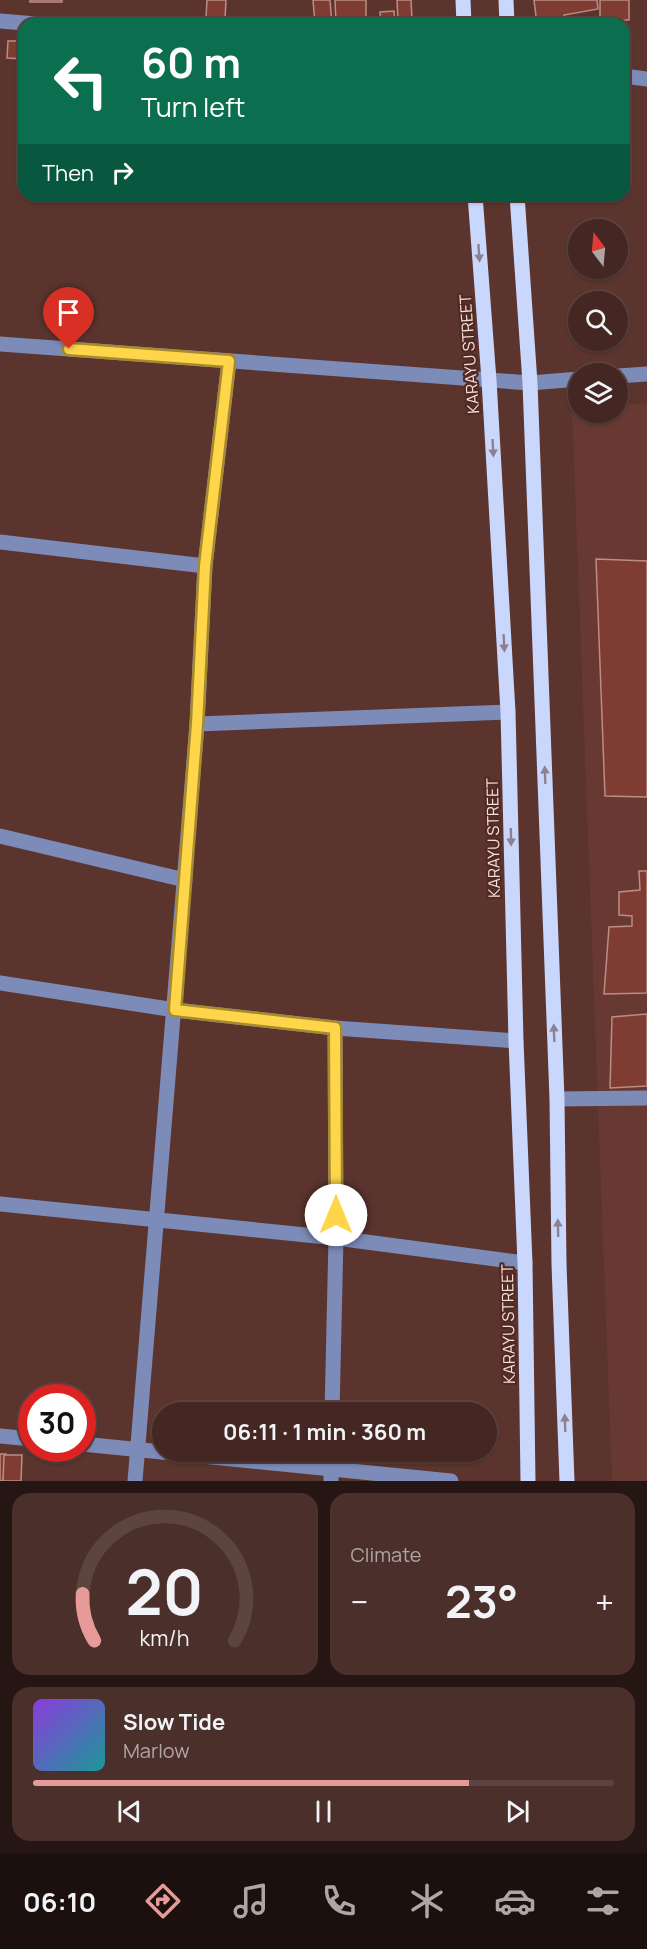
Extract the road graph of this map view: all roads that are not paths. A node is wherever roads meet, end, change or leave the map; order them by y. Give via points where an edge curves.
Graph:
1 (464, 0) edge
2 (506, 0) edge
3 (464, 18) edge
4 (507, 18) edge
5 (0, 21) edge
6 (18, 22) edge
7 (630, 77) edge
8 (647, 79) edge
9 (475, 201) edge
10 (517, 201) edge
11 (0, 344) edge
12 (229, 361) junction
13 (647, 374) edge
14 (628, 375) edge
15 (489, 380) junction
16 (568, 380) edge
17 (530, 383) junction
18 (0, 542) edge
19 (205, 566) junction
20 (508, 712) junction
21 (197, 724) junction
22 (0, 836) edge
23 (185, 880) junction
24 (0, 984) edge
25 (175, 1010) junction
26 (335, 1028) junction
27 (516, 1041) junction
28 (647, 1098) edge
29 (557, 1099) junction
30 (0, 1204) edge
31 (155, 1219) junction
32 (336, 1238) junction
33 (525, 1263) junction
34 (332, 1402) edge
35 (0, 1436) edge
36 (18, 1438) edge
37 (96, 1446) edge
38 (138, 1450) junction
39 (152, 1451) edge
40 (235, 1462) edge
41 (331, 1475) edge
42 (135, 1481) edge
43 (451, 1481) edge
44 (528, 1481) edge
45 (567, 1481) edge

1 - 3 main road
2 - 4 main road
5 - 6 street
7 - 8 street
9 -> 15 main road, KARAYU STREET
10 - 17 main road
11 - 12 street
12 - 15 street
12 - 19 street
13 - 14 street
15 - 17 street
15 -> 20 main road, KARAYU STREET
16 - 17 street
29 -> 17 main road
18 - 19 street
19 - 21 street
20 - 21 street
20 -> 27 main road, KARAYU STREET
21 - 23 street
22 - 23 street
23 - 25 street
24 - 25 street
25 - 26 street
25 - 31 street
26 - 27 street
26 - 32 street
27 - 33 main road, KARAYU STREET
28 - 29 street
45 -> 29 main road
30 - 31 street
31 - 32 street
31 - 38 street
32 - 33 street
32 - 34 street
33 - 44 main road, KARAYU STREET
35 - 36 street
37 - 38 street
38 - 39 street
38 - 42 street
40 - 41 street
41 - 43 street

